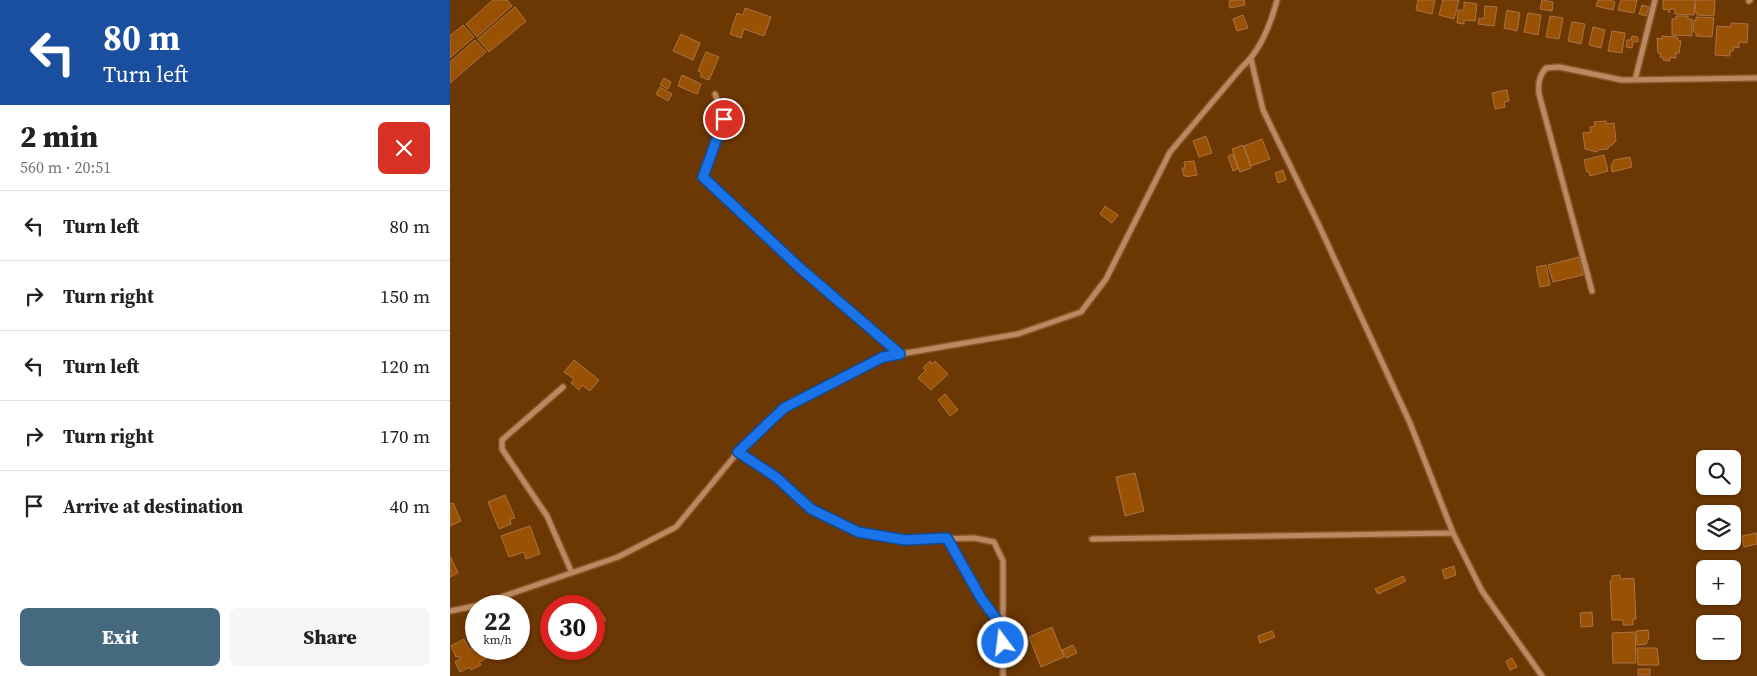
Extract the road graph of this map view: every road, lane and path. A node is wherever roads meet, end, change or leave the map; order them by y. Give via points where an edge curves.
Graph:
1 (1277, 0) edge
2 (1655, 0) edge
3 (1251, 59) junction
4 (1757, 78) edge
5 (1635, 80) junction
6 (714, 94) dead end
7 (1592, 290) dead end
8 (900, 354) junction
9 (563, 387) dead end
10 (738, 452) junction
11 (1453, 533) junction
12 (947, 538) junction
13 (1092, 539) dead end
14 (572, 573) junction
15 (450, 611) edge
16 (1003, 628) junction
17 (1004, 676) edge
18 (1542, 676) edge

1 - 3 street via 1272,18
2 - 5 street
3 - 8 street via 1170,152 1106,279 1081,312 1018,334
3 - 11 street via 1263,110 1410,423
4 - 5 street
5 - 7 street via 1559,67 1546,68 1538,82
6 - 8 street via 724,119 703,177 800,268
8 - 10 street via 883,357 784,408
9 - 14 street via 502,440 502,449 547,516
10 - 12 street via 776,477 811,509 858,532 905,540
10 - 14 street via 676,527 618,557
11 - 13 street
11 - 18 street via 1482,592
12 - 16 street via 981,598
12 - 16 street via 994,542 1003,561
14 - 15 street via 475,606
16 - 17 street

